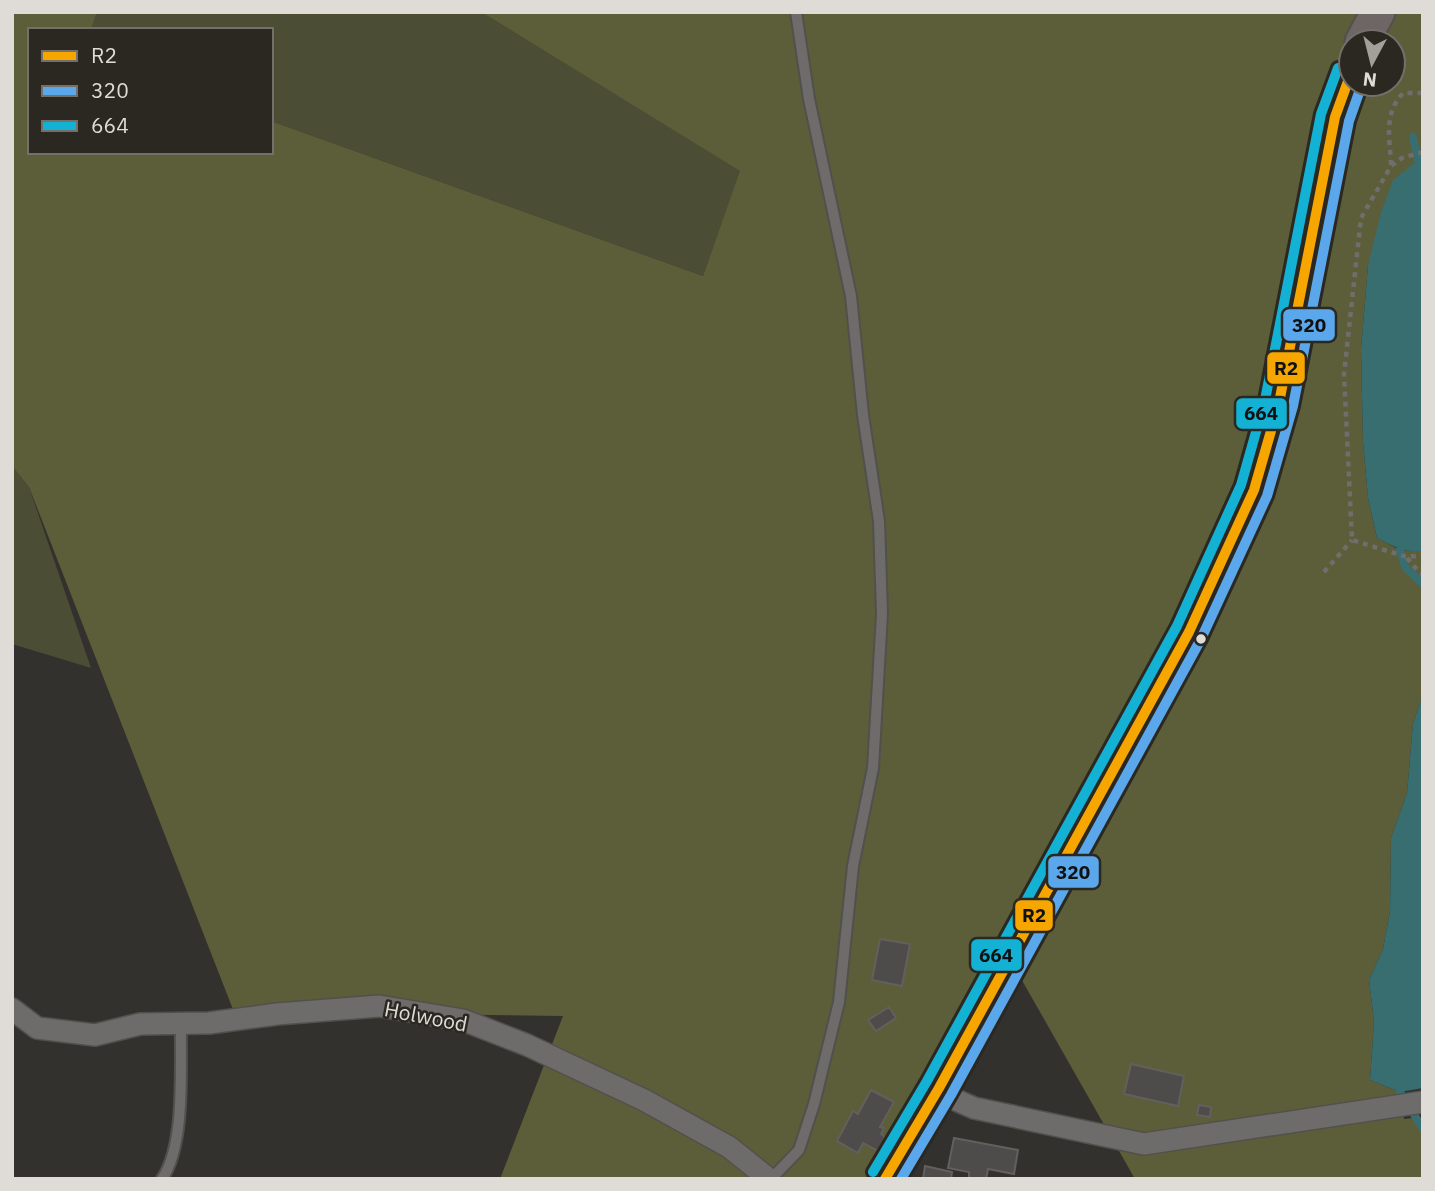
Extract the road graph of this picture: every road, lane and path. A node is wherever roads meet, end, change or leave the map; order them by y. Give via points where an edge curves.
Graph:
1 (796, 12) edge
2 (1378, 12) edge
3 (1369, 28) edge
4 (1423, 93) edge
5 (1342, 98) edge
6 (1423, 152) edge
7 (1391, 166) junction
8 (1352, 540) junction
9 (1423, 555) edge
10 (1407, 557) junction
11 (1324, 572) dead end
12 (1423, 574) edge
13 (12, 1009) edge
14 (181, 1023) junction
15 (939, 1088) junction
16 (1423, 1102) edge
17 (162, 1179) edge
18 (770, 1179) edge
19 (885, 1179) edge

1 - 18 lane via 809,99 851,296 879,521 882,614 873,768 853,866 839,1002 799,1150
2 - 3 main road
4 - 7 path via 1403,93 1394,102 1389,115
5 - 15 main road via 1279,403 1254,490 1189,632
6 - 7 path
7 - 8 path via 1361,218 1345,361
8 - 10 path
8 - 11 path
9 - 10 path
10 - 12 path
13 - 14 street, Holwood via 37,1028 96,1035 140,1024
14 - 17 lane via 178,1124
14 - 18 street, Holwood via 379,1006 463,1020 644,1100 729,1147
15 - 16 street via 974,1108 1144,1144
15 - 19 main road

